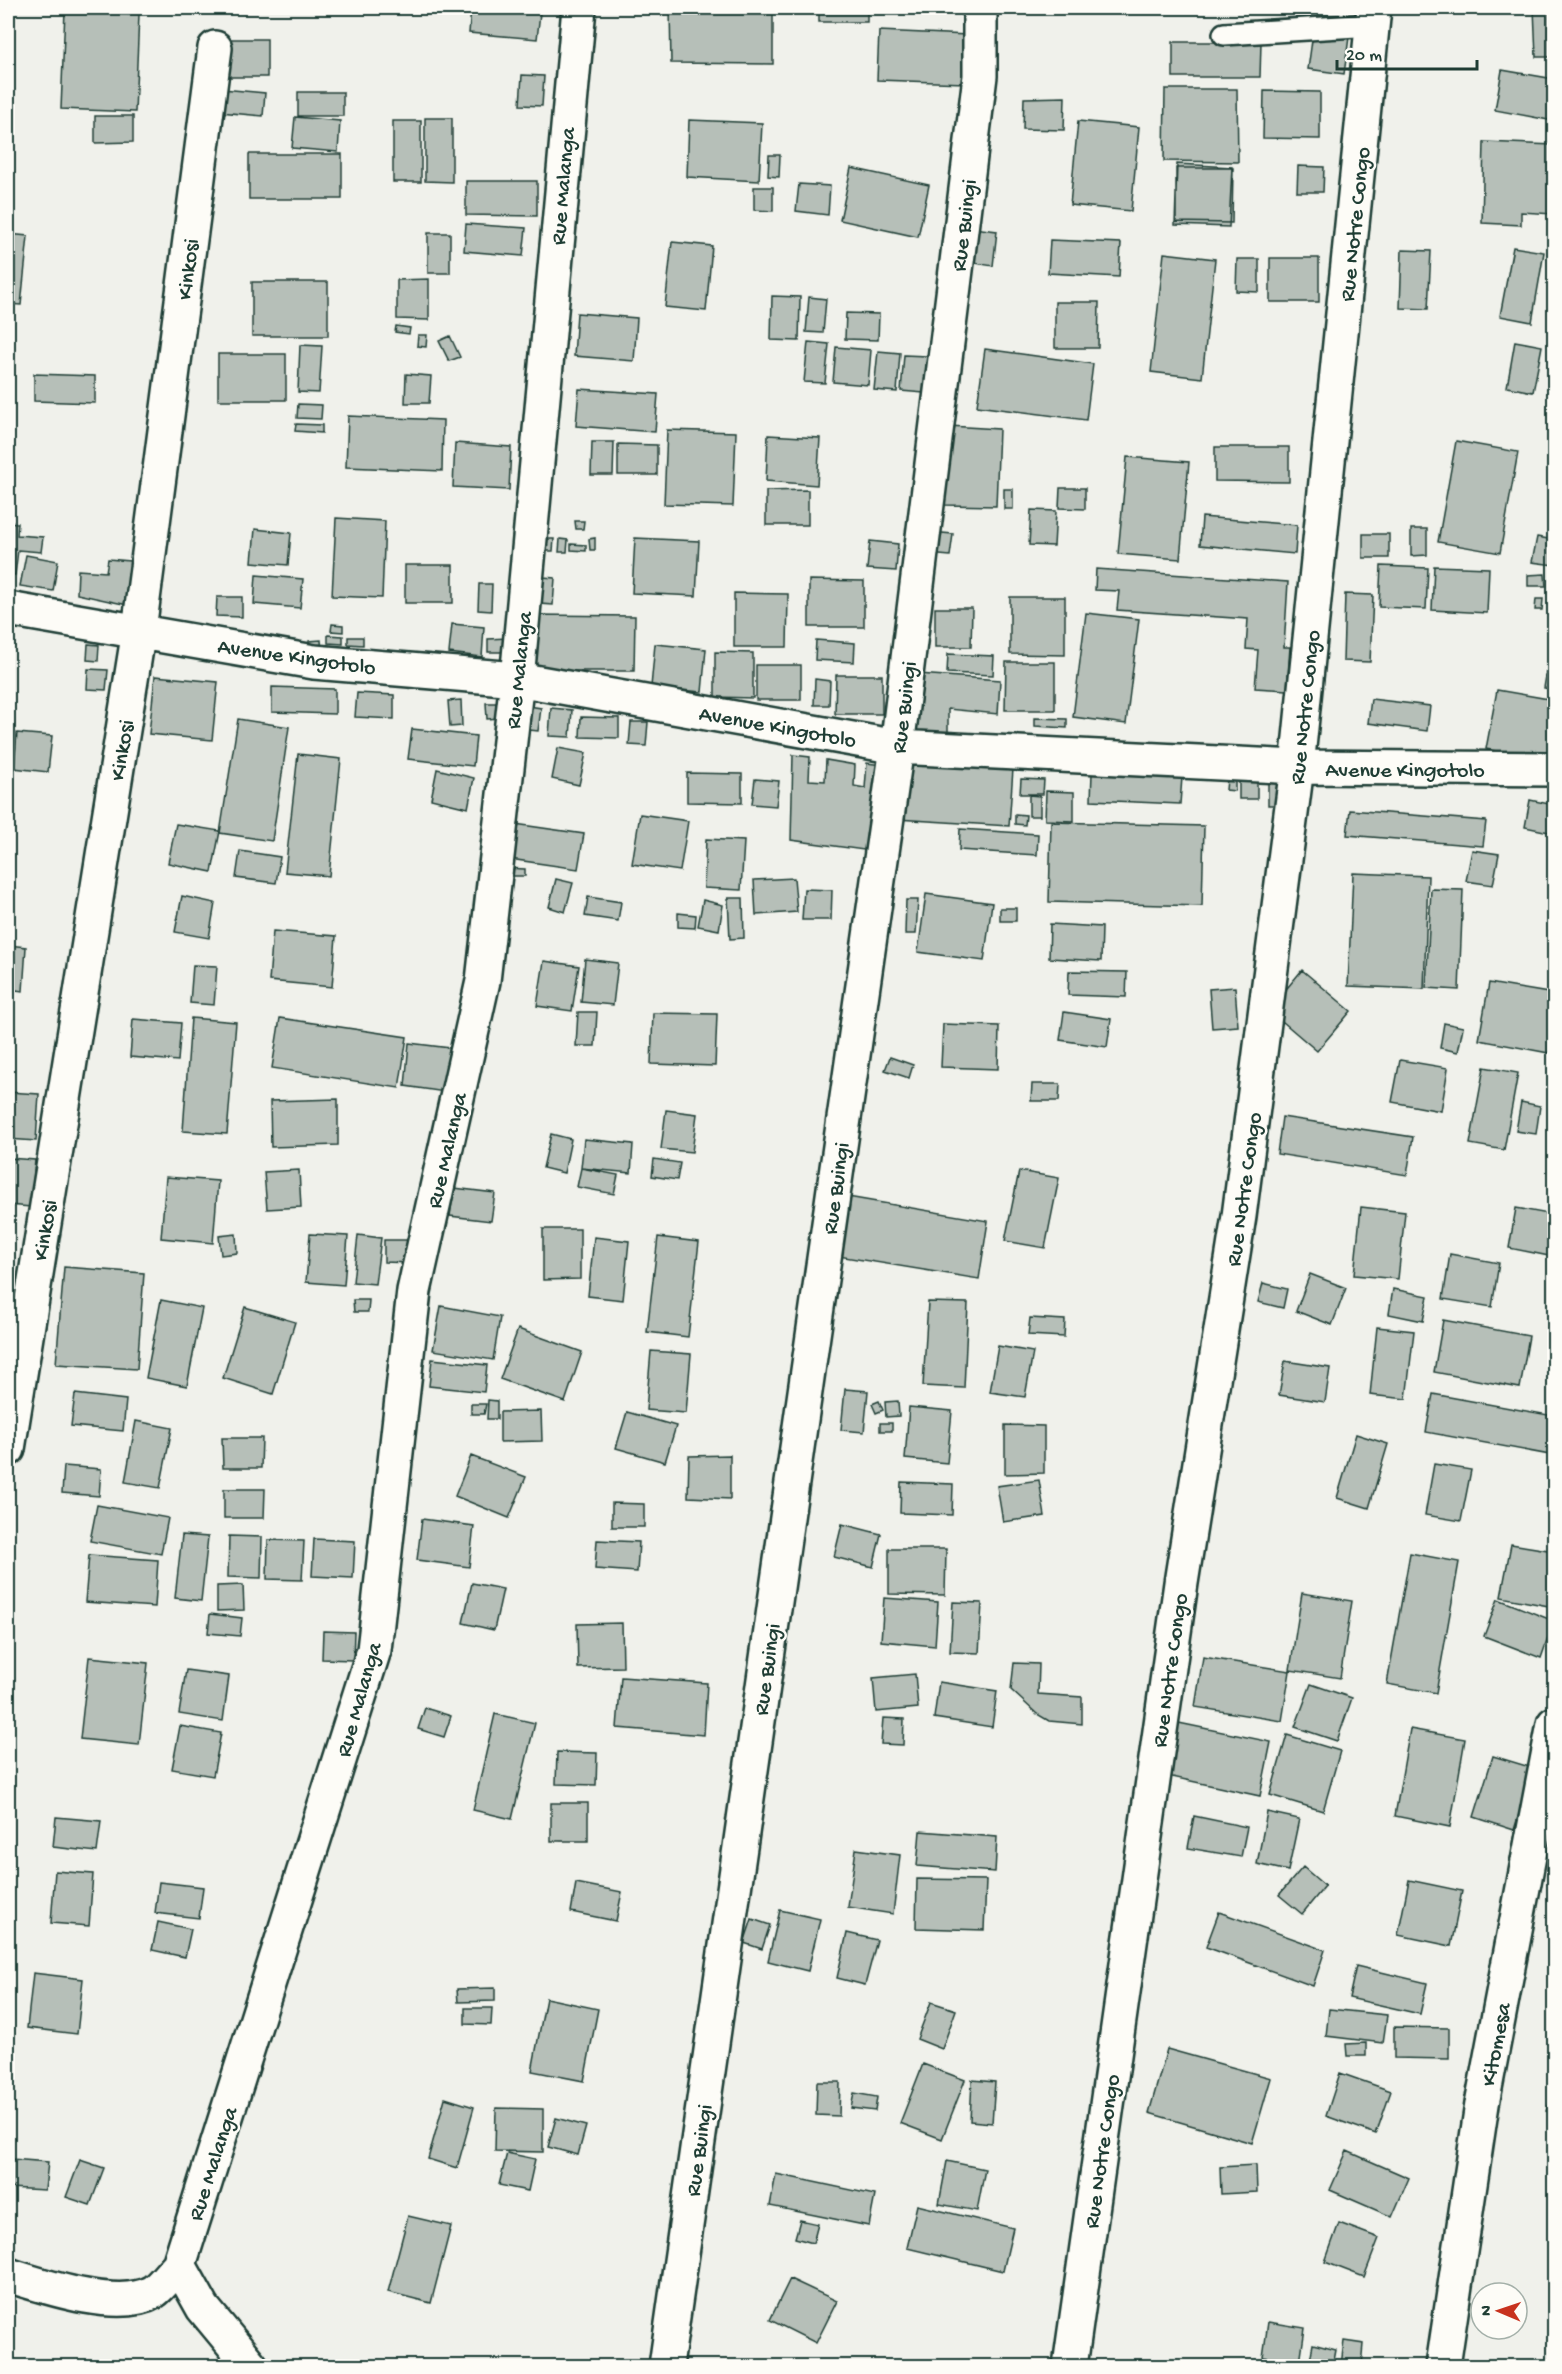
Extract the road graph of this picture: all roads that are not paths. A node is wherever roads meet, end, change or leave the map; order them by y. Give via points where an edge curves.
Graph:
1 (579, 8) edge
2 (980, 8) edge
3 (1374, 16) edge
4 (1224, 34) dead end
5 (215, 48) dead end
6 (8, 609) edge
7 (139, 630) junction
8 (517, 679) junction
9 (897, 747) junction
10 (1297, 767) junction
11 (1554, 769) edge
12 (8, 1449) edge
13 (1554, 1724) edge
14 (179, 2265) junction
15 (8, 2276) edge
16 (251, 2367) edge
17 (666, 2367) edge
18 (1070, 2367) edge
19 (1443, 2367) edge

1 - 8 street, Rue Malanga
2 - 9 street, Rue Buingi via 980,76
3 - 4 lane
3 - 10 street, Rue Notre Congo
5 - 7 street, Kinkosi
6 - 7 street, Avenue Kingotolo
7 - 8 street, Avenue Kingotolo via 314,662
7 - 12 street, Kinkosi
8 - 9 street, Avenue Kingotolo
8 - 14 street, Rue Malanga via 483,981 414,1292 374,1650
9 - 10 street, Avenue Kingotolo
9 - 17 street, Rue Buingi
10 - 11 street, Avenue Kingotolo
10 - 18 street, Rue Notre Congo via 1239,1216 1180,1583
13 - 19 street, Kitomesa via 1482,2104
14 - 15 street via 152,2292 122,2300
14 - 16 street via 203,2308

